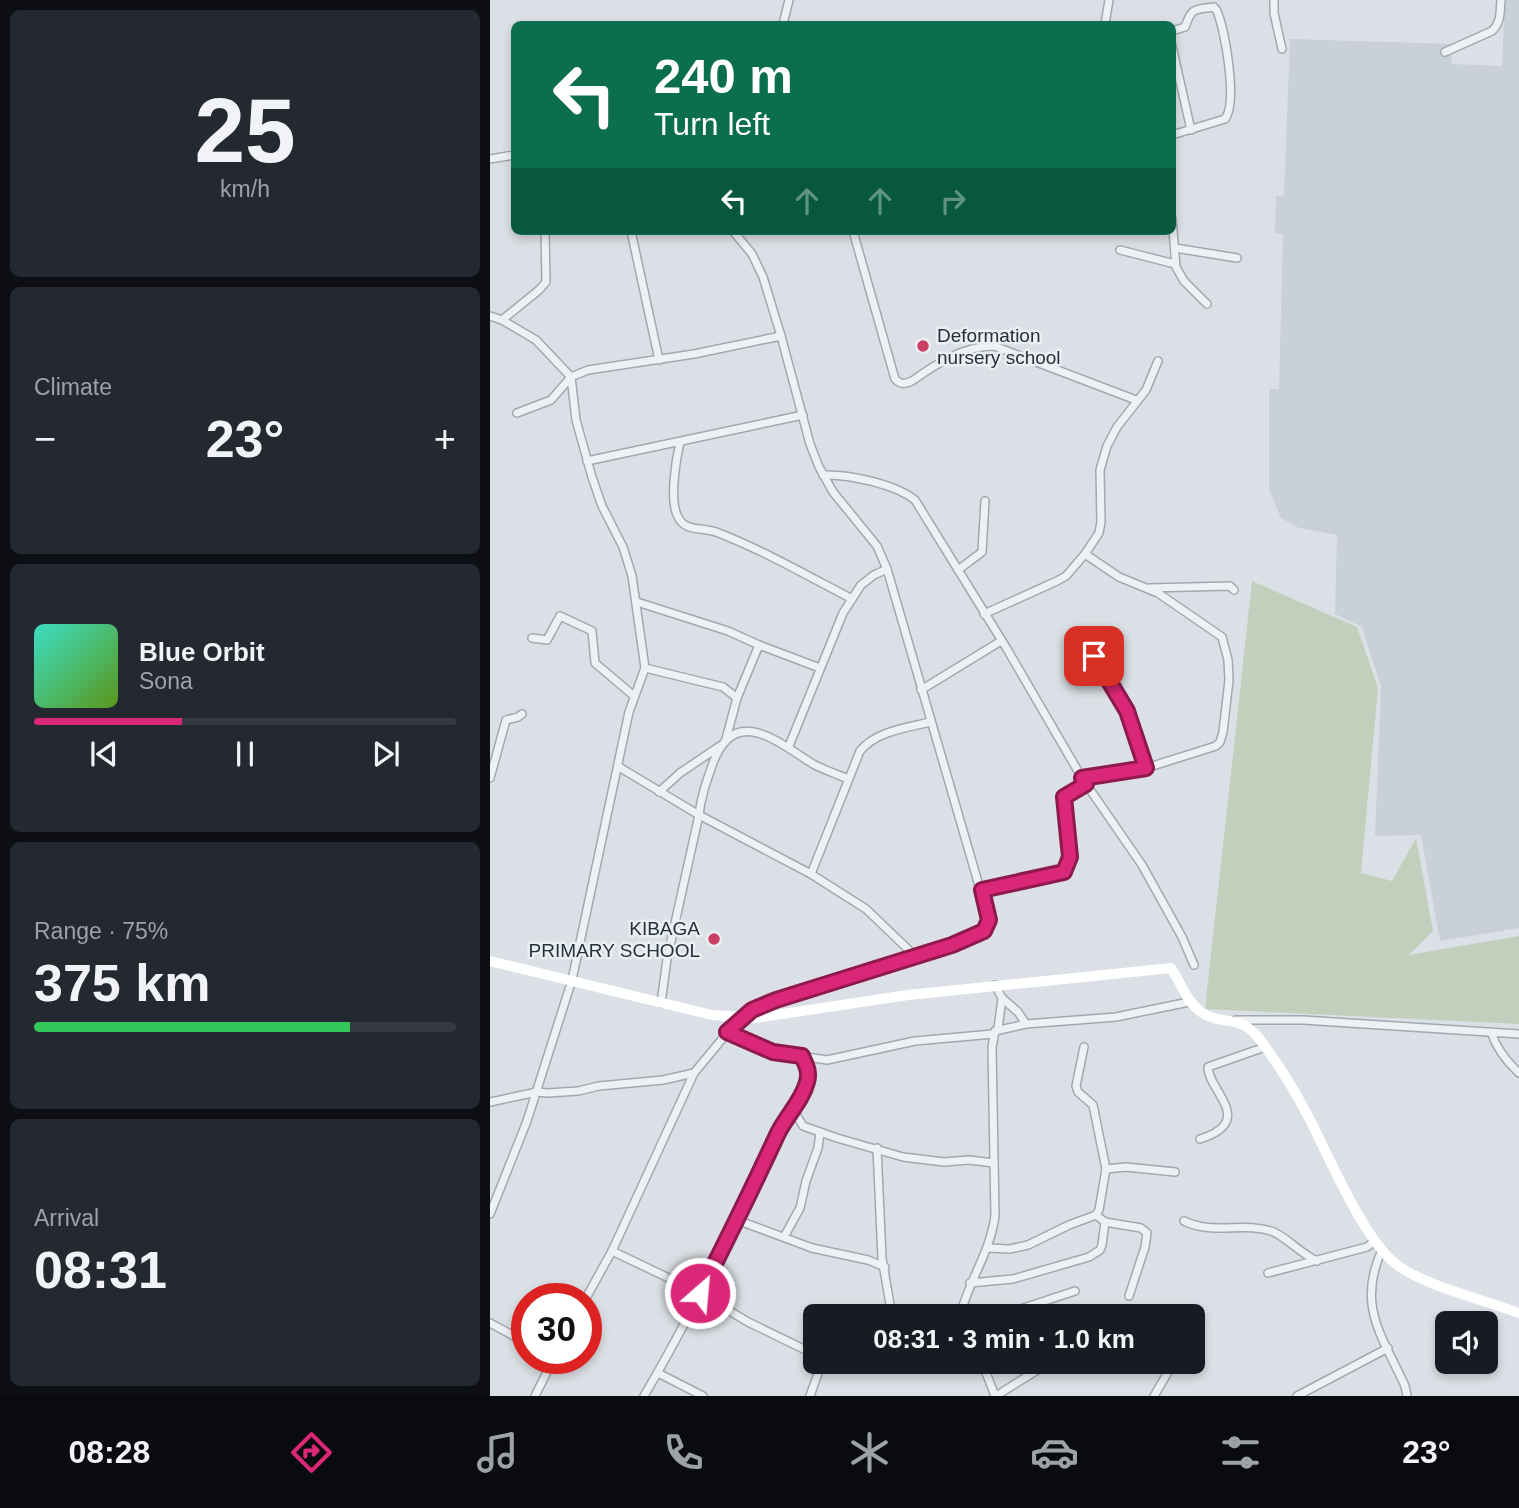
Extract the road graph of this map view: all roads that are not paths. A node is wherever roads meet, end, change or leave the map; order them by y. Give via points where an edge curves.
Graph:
1 (789, 0) edge
2 (1109, 0) edge
3 (1274, 0) edge
4 (1501, 0) edge
5 (1213, 4) edge
6 (784, 21) edge
7 (1106, 21) edge
8 (1176, 30) edge
9 (1282, 48) dead end
10 (1445, 52) dead end
11 (1176, 73) edge
12 (1176, 94) edge
13 (1182, 95) junction
14 (1191, 130) junction
15 (1176, 134) edge
16 (511, 156) edge
17 (490, 159) edge
18 (545, 235) edge
19 (632, 235) edge
20 (736, 235) edge
21 (854, 235) edge
22 (1174, 235) edge
23 (1175, 248) junction
24 (1120, 250) dead end
25 (1237, 258) dead end
26 (1175, 264) junction
27 (1206, 304) dead end
28 (490, 316) edge
29 (502, 320) junction
30 (781, 336) junction
31 (659, 360) junction
32 (1158, 361) dead end
33 (571, 377) junction
34 (1136, 400) junction
35 (517, 413) dead end
36 (803, 415) junction
37 (680, 442) junction
38 (587, 461) junction
39 (823, 475) junction
40 (985, 501) dead end
41 (1085, 554) junction
42 (887, 569) junction
43 (958, 570) junction
44 (1148, 588) junction
45 (1234, 590) dead end
46 (852, 599) junction
47 (637, 602) junction
48 (984, 614) junction
49 (532, 638) dead end
50 (1001, 641) junction
51 (759, 645) junction
52 (1094, 656) dead end
53 (645, 668) junction
54 (820, 668) junction
55 (921, 690) junction
56 (634, 696) junction
57 (737, 698) junction
58 (522, 714) dead end
59 (930, 722) junction
60 (723, 743) junction
61 (789, 746) junction
62 (619, 766) junction
63 (1146, 768) junction
64 (490, 778) edge
65 (848, 779) junction
66 (1084, 781) junction
67 (659, 792) junction
68 (699, 815) junction
69 (811, 874) junction
70 (982, 890) junction
71 (914, 956) junction
72 (490, 961) edge
73 (1194, 965) dead end
74 (572, 979) junction
75 (995, 985) junction
76 (1002, 998) junction
77 (1189, 1002) junction
78 (660, 1003) junction
79 (743, 1018) junction
80 (1235, 1020) junction
81 (1026, 1024) junction
82 (1491, 1031) junction
83 (727, 1032) junction
84 (996, 1032) junction
85 (1519, 1034) edge
86 (1084, 1047) dead end
87 (1265, 1047) junction
88 (802, 1056) junction
89 (694, 1073) junction
90 (1519, 1073) edge
91 (537, 1092) junction
92 (490, 1102) edge
93 (794, 1111) junction
94 (820, 1132) junction
95 (1200, 1139) dead end
96 (877, 1148) junction
97 (994, 1163) junction
98 (1107, 1169) junction
99 (1175, 1172) dead end
100 (490, 1214) edge
101 (1096, 1215) junction
102 (737, 1220) junction
103 (1104, 1222) junction
104 (1184, 1222) dead end
105 (783, 1237) junction
106 (1379, 1246) junction
107 (988, 1248) junction
108 (612, 1251) junction
109 (1317, 1261) junction
110 (885, 1267) junction
111 (1268, 1273) dead end
112 (594, 1283) edge
113 (970, 1283) junction
114 (1075, 1291) dead end
115 (700, 1293) junction
116 (1129, 1297) dead end
117 (1041, 1303) joint
118 (890, 1304) edge
119 (964, 1304) edge
120 (1038, 1304) edge
121 (1519, 1313) edge
122 (490, 1323) edge
123 (511, 1334) edge
124 (1388, 1348) junction
125 (803, 1349) edge
126 (658, 1373) junction
127 (546, 1374) edge
128 (818, 1374) edge
129 (987, 1374) edge
130 (1031, 1374) edge
131 (1167, 1374) edge
132 (535, 1396) edge
133 (644, 1396) edge
134 (703, 1396) edge
135 (810, 1396) edge
136 (995, 1396) edge
137 (1154, 1396) edge
138 (1297, 1396) edge
139 (1407, 1396) edge

1 - 6 street
2 - 7 street
3 - 9 street
4 - 10 street via 1500,16 1492,31
5 - 8 street via 1191,12 1185,27
5 - 14 street via 1228,51 1230,108 1228,117
11 - 13 street
12 - 13 street
13 - 14 street
14 - 15 street
16 - 17 street
18 - 29 street via 546,282
19 - 31 street
20 - 30 street via 763,277
21 - 34 street via 899,383 912,381 958,353 993,346
22 - 23 street
23 - 25 street
23 - 26 street
24 - 26 street
26 - 27 street
28 - 29 street
29 - 33 street via 536,340
30 - 31 street
30 - 36 street
31 - 33 street via 598,368
32 - 34 street via 1146,390
33 - 35 street via 551,400
33 - 38 street
34 - 41 street via 1107,446 1100,470 1100,528
36 - 37 street
36 - 39 street
37 - 38 street
37 - 46 street via 674,466 676,510 686,527 714,531
38 - 47 street via 602,506 623,547
39 - 42 street via 877,546
39 - 43 street via 838,474 913,497
40 - 43 street via 982,552
41 - 44 street via 1119,577
41 - 48 street via 1066,576
42 - 46 street via 861,585
42 - 55 street
43 - 48 street
44 - 45 street via 1230,586
44 - 63 street via 1222,637 1229,680 1219,744
46 - 54 street
47 - 51 street
47 - 53 street
48 - 50 street
49 - 56 street via 547,640 560,616 592,631 595,663
50 - 55 street
50 - 66 street
51 - 54 street
51 - 57 street
52 - 63 street via 1127,711
53 - 56 street
53 - 57 street via 723,687
54 - 61 street
55 - 59 street
56 - 62 street
57 - 60 street
58 - 64 street via 506,720
59 - 65 street via 866,743
59 - 70 street
60 - 61 street via 746,730
60 - 67 street
60 - 68 street via 701,797
61 - 65 street via 816,766
62 - 67 street
62 - 74 street
63 - 66 street
65 - 69 street
66 - 70 street via 1064,797 1070,857 1064,872
66 - 73 street via 1142,865
67 - 68 street
68 - 69 street
68 - 78 street
69 - 71 street via 866,909
70 - 71 street via 989,920 984,931
71 - 79 street via 776,1000
72 - 74 street
74 - 78 street
74 - 91 street
75 - 76 street
75 - 77 street via 1169,968
75 - 79 street
76 - 81 street
76 - 84 street
77 - 80 street via 1203,1014
77 - 81 street via 1116,1017
78 - 79 street
79 - 83 street
80 - 82 street
80 - 87 street via 1253,1031
81 - 84 street
82 - 85 street
82 - 90 street
83 - 88 street via 773,1052
83 - 89 street
84 - 88 street via 915,1041 827,1060
84 - 97 street
86 - 98 street via 1076,1086 1093,1105
87 - 95 street via 1208,1067 1225,1102 1226,1118 1214,1134
87 - 106 street via 1292,1087
88 - 93 street via 809,1075
89 - 91 street via 578,1091
89 - 108 street
91 - 92 street
91 - 100 street
93 - 94 street via 803,1126
93 - 102 street via 780,1129
94 - 96 street
94 - 105 street via 800,1208
96 - 97 street via 912,1158
96 - 110 street
97 - 107 street via 995,1216
98 - 99 street
98 - 101 street
101 - 103 street
101 - 107 street via 1028,1245
102 - 105 street
102 - 115 street
103 - 113 street via 1100,1250 1089,1257 1021,1277
103 - 116 street via 1147,1233
104 - 109 street via 1215,1229 1276,1232
105 - 110 street
106 - 109 street
106 - 121 street via 1400,1267 1431,1282
106 - 124 street via 1371,1299 1373,1316
107 - 113 street
108 - 112 street
108 - 115 street
109 - 111 street
110 - 118 street
113 - 119 street
114 - 117 street
115 - 125 street
115 - 126 street
117 - 120 street
122 - 123 street
124 - 138 street
124 - 139 street
126 - 133 street
126 - 134 street
127 - 132 street
128 - 135 street
129 - 136 street
130 - 136 street
131 - 137 street

